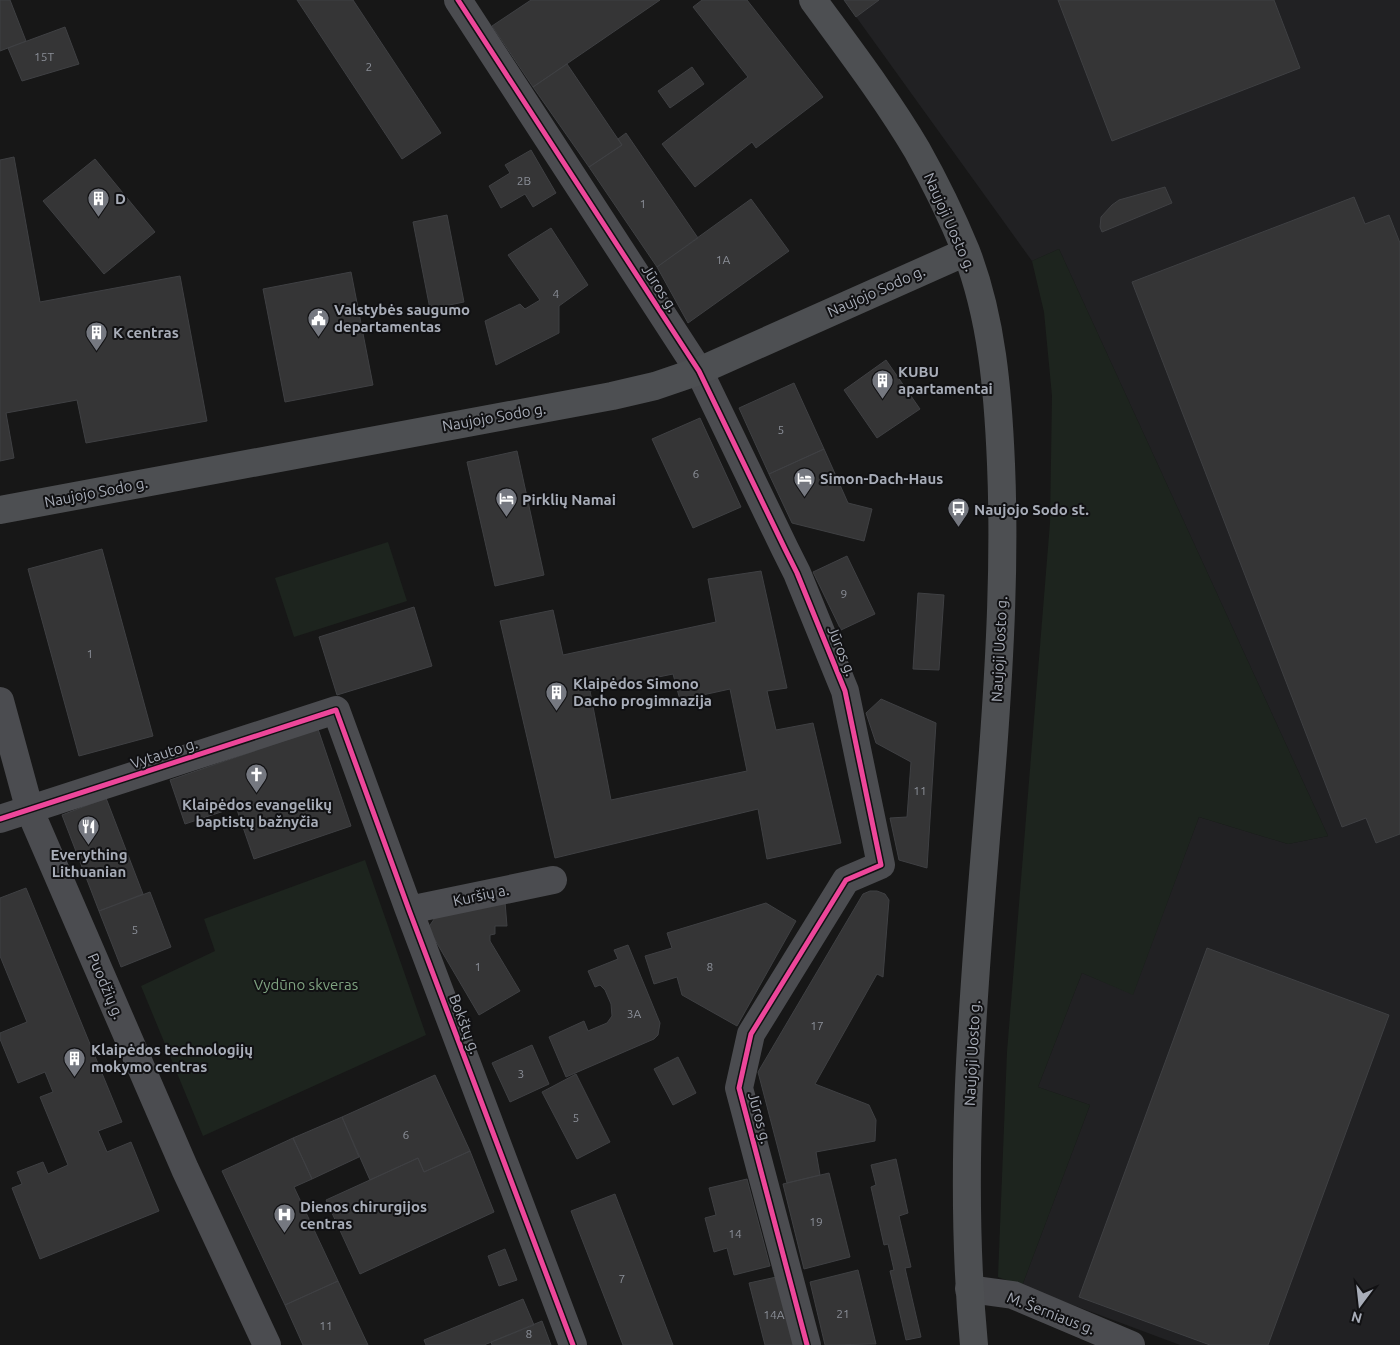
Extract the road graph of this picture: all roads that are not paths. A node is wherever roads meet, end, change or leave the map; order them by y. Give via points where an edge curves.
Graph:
1 (458, 0) edge
2 (813, 0) edge
3 (966, 252) junction
4 (699, 371) junction
5 (0, 510) edge
6 (0, 701) edge
7 (336, 710) joint
8 (30, 811) junction
9 (0, 819) edge
10 (553, 880) dead end
11 (409, 910) junction
12 (969, 1289) junction
13 (267, 1345) edge
14 (574, 1345) edge
15 (807, 1345) edge
16 (974, 1345) edge
17 (1131, 1345) edge

1 - 4 street, Jūros g.
2 - 3 main road, Naujoji Uosto g. via 917,149
3 - 4 main road, Naujojo Sodo g.
3 - 12 main road, Naujoji Uosto g. via 986,314 999,405 1004,526 1000,650 969,1090 966,1180
4 - 5 main road, Naujojo Sodo g. via 656,386 612,396
4 - 15 street, Jūros g. via 797,573 845,691 881,865 846,880 751,1034 739,1088
6 - 8 street, Puodžių g.
7 - 8 street, Vytauto g.
7 - 11 street, Bokštų g.
8 - 9 street, Vytauto g.
8 - 13 street, Puodžių g. via 185,1169
10 - 11 street, Kuršių a.
11 - 14 street, Bokštų g.
12 - 16 main road, Naujoji Uosto g.
12 - 17 street, M. Šerniaus g. via 1013,1295

